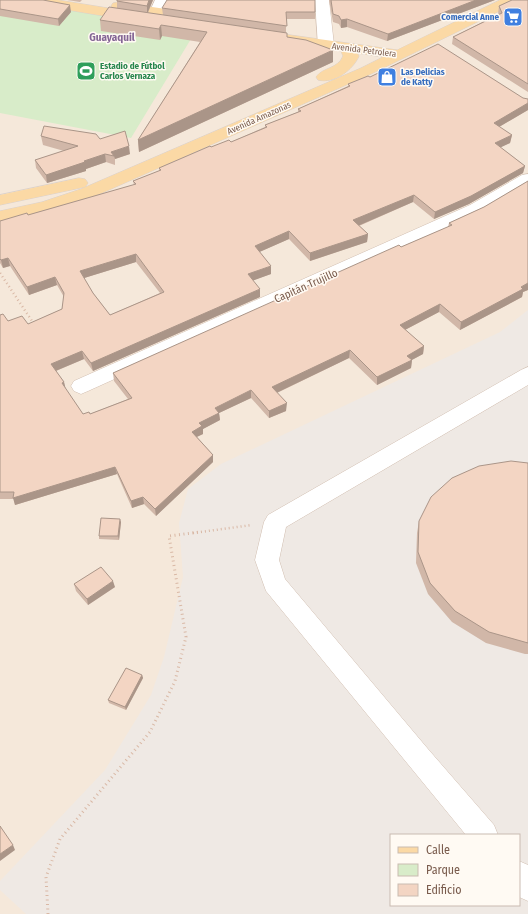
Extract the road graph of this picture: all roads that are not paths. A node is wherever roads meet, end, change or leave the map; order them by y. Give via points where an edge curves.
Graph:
1 (32, 0) edge
2 (81, 0) edge
3 (322, 0) edge
4 (511, 0) edge
5 (157, 11) edge
6 (205, 23) edge
7 (271, 32) edge
8 (325, 39) junction
9 (347, 48) junction
10 (400, 55) junction
11 (528, 180) edge
12 (0, 200) edge
13 (0, 218) edge
14 (528, 375) edge
15 (81, 386) dead end
16 (483, 834) edge
17 (520, 877) edge
18 (528, 886) edge

1 - 5 main road
2 - 5 main road
3 - 8 street
4 - 10 main road, Avenida Amazonas via 437,43
5 - 6 main road
7 - 8 main road, Avenida Petrolera
8 - 9 main road, Avenida Petrolera
8 - 10 main road, Avenida Petrolera
9 - 10 main road, Avenida Petrolera
9 - 12 main road, Avenida Amazonas via 351,56 350,62 335,73 86,181
10 - 13 main road, Avenida Amazonas via 87,193 46,207
11 - 15 street, Capitán Trujillo via 476,209
14 - 16 street via 276,522 267,560 275,584
17 - 18 street

